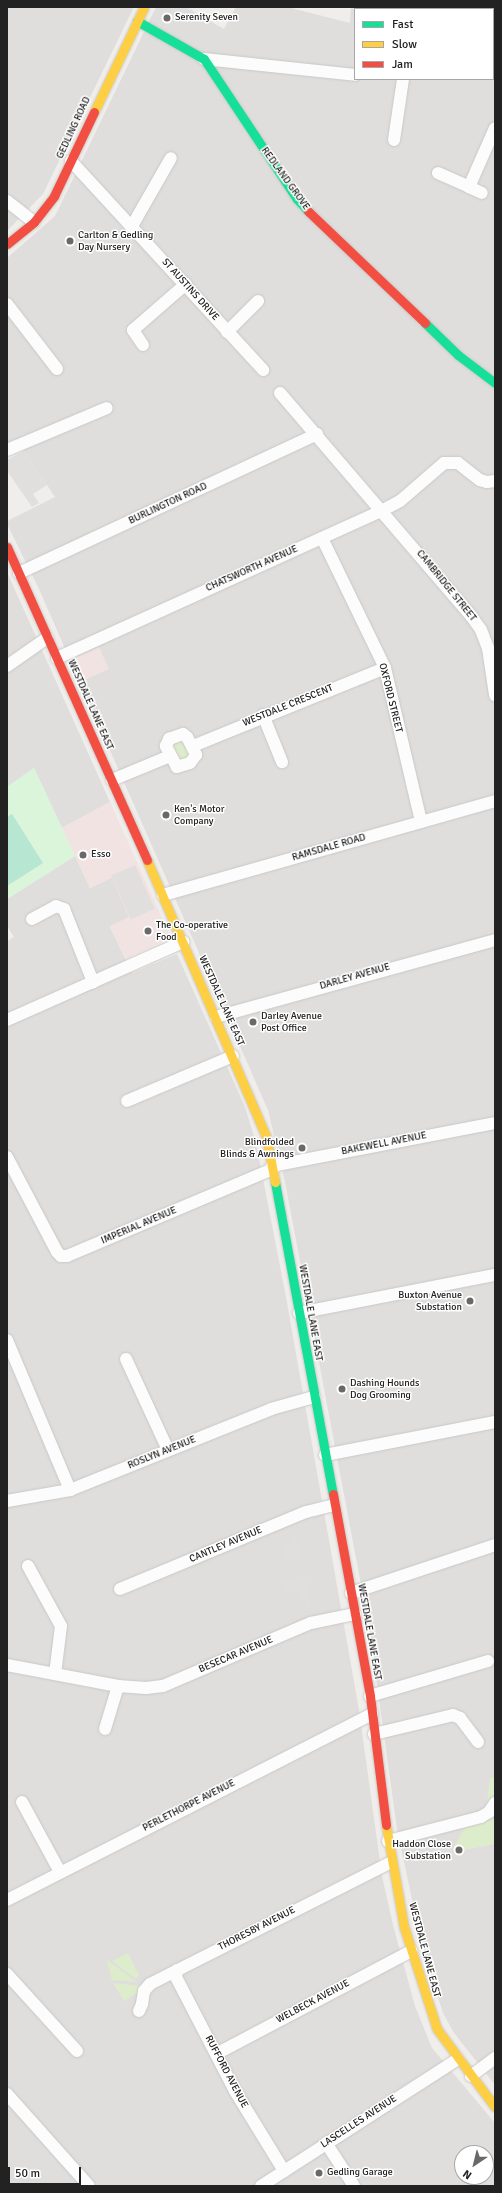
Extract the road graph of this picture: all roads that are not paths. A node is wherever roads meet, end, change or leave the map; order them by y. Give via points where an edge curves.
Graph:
1 (144, 7) edge
2 (137, 21) junction
3 (204, 59) junction
4 (354, 75) edge
5 (399, 80) edge
6 (495, 128) edge
7 (394, 140) dead end
8 (171, 158) dead end
9 (71, 161) junction
10 (438, 173) dead end
11 (469, 187) junction
12 (482, 193) dead end
13 (10, 204) edge
14 (34, 222) junction
15 (132, 226) junction
16 (7, 244) edge
17 (186, 284) junction
18 (258, 301) dead end
19 (7, 304) edge
20 (227, 332) junction
21 (143, 345) dead end
22 (57, 369) dead end
23 (263, 370) dead end
24 (495, 383) edge
25 (280, 393) dead end
26 (107, 408) dead end
27 (317, 434) junction
28 (7, 450) edge
29 (495, 481) edge
30 (383, 510) junction
31 (322, 538) junction
32 (7, 547) edge
33 (19, 573) junction
34 (47, 638) junction
35 (56, 658) junction
36 (7, 666) edge
37 (384, 668) junction
38 (495, 695) edge
39 (263, 715) junction
40 (192, 746) junction
41 (170, 756) junction
42 (282, 762) dead end
43 (112, 780) junction
44 (495, 801) edge
45 (421, 822) junction
46 (163, 895) junction
47 (32, 918) dead end
48 (495, 940) edge
49 (183, 942) junction
50 (93, 982) junction
51 (216, 1017) junction
52 (7, 1020) edge
53 (233, 1056) junction
54 (127, 1101) dead end
55 (495, 1123) edge
56 (7, 1157) edge
57 (272, 1167) junction
58 (495, 1276) edge
59 (299, 1313) junction
60 (7, 1340) edge
61 (126, 1359) dead end
62 (314, 1397) junction
63 (495, 1422) edge
64 (168, 1450) junction
65 (326, 1455) junction
66 (70, 1490) junction
67 (7, 1501) edge
68 (334, 1505) junction
69 (495, 1545) edge
70 (28, 1566) dead end
71 (120, 1589) dead end
72 (351, 1593) junction
73 (354, 1614) junction
74 (488, 1661) dead end
75 (7, 1664) edge
76 (55, 1674) junction
77 (118, 1686) junction
78 (370, 1696) junction
79 (372, 1714) junction
80 (105, 1729) dead end
81 (374, 1734) junction
82 (478, 1742) dead end
83 (22, 1802) dead end
84 (495, 1803) edge
85 (388, 1841) junction
86 (391, 1862) junction
87 (60, 1872) junction
88 (7, 1900) edge
89 (411, 1951) junction
90 (177, 1970) junction
91 (7, 1974) edge
92 (139, 2011) dead end
93 (77, 2051) dead end
94 (216, 2054) junction
95 (495, 2058) edge
96 (458, 2059) junction
97 (471, 2076) junction
98 (7, 2094) edge
99 (495, 2107) edge
100 (326, 2143) junction
101 (284, 2171) junction
102 (89, 2186) edge
103 (261, 2186) edge
104 (354, 2186) edge

1 - 2 street, GEDLING ROAD
2 - 3 street, REDLAND GROVE
2 - 9 street, GEDLING ROAD
3 - 4 street
3 - 24 street, REDLAND GROVE via 297,199 458,355
5 - 7 street
6 - 11 street
8 - 15 street
9 - 14 street, GEDLING ROAD via 50,204
9 - 15 street, ST AUSTINS DRIVE
10 - 11 street
11 - 12 street
13 - 14 street
14 - 16 street, GEDLING ROAD
15 - 17 street, ST AUSTINS DRIVE
17 - 20 street, ST AUSTINS DRIVE
17 - 21 street via 133,330
18 - 20 street
19 - 22 street
20 - 23 street, ST AUSTINS DRIVE
25 - 27 street
26 - 28 street
27 - 30 street
27 - 33 street, BURLINGTON ROAD
29 - 30 street, CHATSWORTH AVENUE via 480,480 458,463 451,461 439,466 400,501
30 - 31 street, CHATSWORTH AVENUE
30 - 38 street, CAMBRIDGE STREET via 481,630 488,648
31 - 35 street, CHATSWORTH AVENUE
31 - 37 street, OXFORD STREET
32 - 33 street, WESTDALE LANE EAST
33 - 34 street, WESTDALE LANE EAST
34 - 35 street, WESTDALE LANE EAST
34 - 36 street
35 - 43 street, WESTDALE LANE EAST
37 - 39 street, WESTDALE CRESCENT
37 - 45 street, OXFORD STREET
39 - 40 street, WESTDALE CRESCENT
39 - 42 street
40 - 41 street via 194,760 182,767 174,764
40 - 41 street via 187,737 179,734 166,741
41 - 43 street
43 - 46 street, WESTDALE LANE EAST
44 - 45 street, RAMSDALE ROAD
45 - 46 street, RAMSDALE ROAD
46 - 49 street, WESTDALE LANE EAST
47 - 50 street via 56,906 64,909
48 - 51 street, DARLEY AVENUE
49 - 50 street
49 - 51 street, WESTDALE LANE EAST
50 - 52 street
51 - 53 street, WESTDALE LANE EAST
53 - 54 street
53 - 57 street, WESTDALE LANE EAST via 257,1111
55 - 57 street, BAKEWELL AVENUE
56 - 57 street, IMPERIAL AVENUE via 57,1252 67,1256
57 - 59 street, WESTDALE LANE EAST
58 - 59 street
59 - 62 street, WESTDALE LANE EAST
60 - 66 street
61 - 64 street
62 - 64 street, ROSLYN AVENUE via 271,1409
62 - 65 street, WESTDALE LANE EAST
63 - 65 street
64 - 66 street, ROSLYN AVENUE
65 - 68 street, WESTDALE LANE EAST
66 - 67 street, ROSLYN AVENUE
68 - 71 street, CANTLEY AVENUE via 306,1512
68 - 72 street, WESTDALE LANE EAST
69 - 72 street
70 - 76 street via 61,1626
72 - 73 street, WESTDALE LANE EAST
73 - 77 street, BESECAR AVENUE via 311,1623 162,1686
73 - 78 street, WESTDALE LANE EAST
74 - 78 street
75 - 76 street, BESECAR AVENUE
76 - 77 street, BESECAR AVENUE
77 - 80 street
78 - 79 street, WESTDALE LANE EAST
79 - 81 street, WESTDALE LANE EAST
79 - 87 street, PERLETHORPE AVENUE
81 - 82 street via 453,1715 460,1718
81 - 85 street, WESTDALE LANE EAST
83 - 87 street
84 - 85 street via 489,1812 481,1817
85 - 86 street, WESTDALE LANE EAST
86 - 89 street, WESTDALE LANE EAST
86 - 90 street, THORESBY AVENUE
87 - 88 street, PERLETHORPE AVENUE
89 - 94 street, WELBECK AVENUE
89 - 96 street, WESTDALE LANE EAST via 437,2029
90 - 92 street, THORESBY AVENUE via 147,1986
90 - 94 street, RUFFORD AVENUE via 176,1977
91 - 93 street
94 - 101 street, RUFFORD AVENUE via 238,2097
95 - 97 street
96 - 97 street, WESTDALE LANE EAST
96 - 100 street, LASCELLES AVENUE
97 - 99 street, WESTDALE LANE EAST
98 - 102 street
100 - 101 street, LASCELLES AVENUE
100 - 104 street
101 - 103 street, LASCELLES AVENUE

